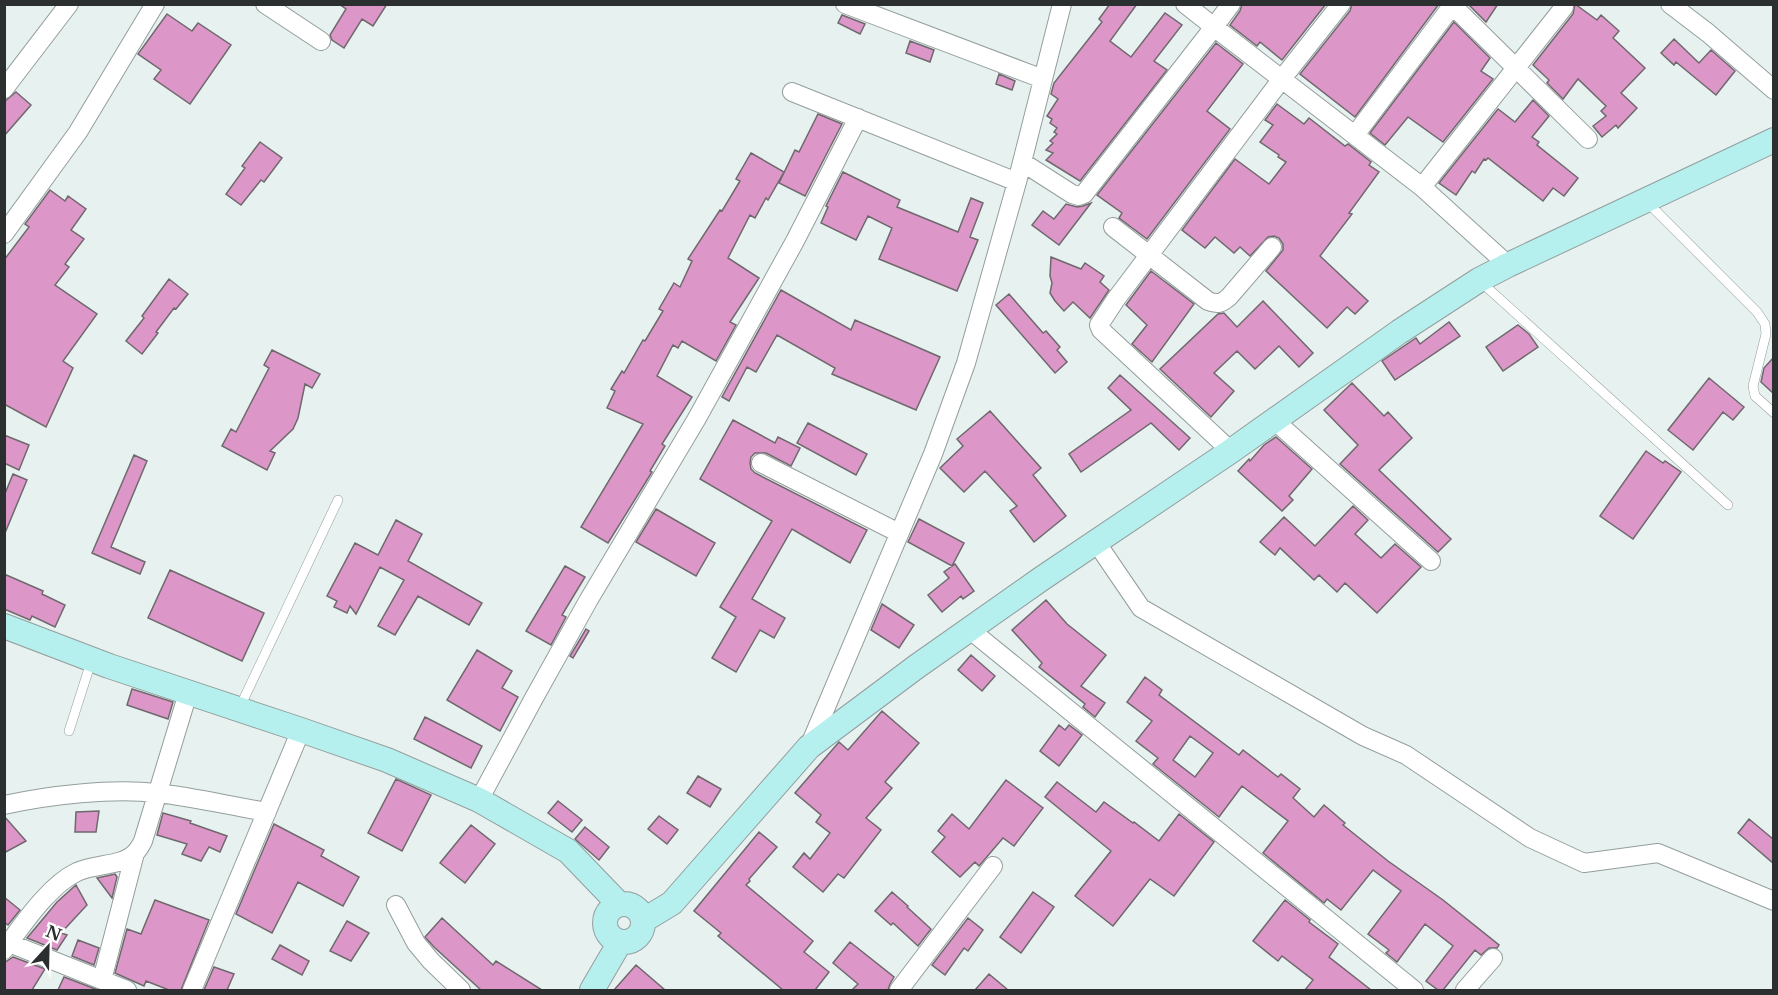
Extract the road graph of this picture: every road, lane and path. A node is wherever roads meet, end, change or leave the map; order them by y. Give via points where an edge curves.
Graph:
1 (69, 4) edge
2 (155, 4) edge
3 (265, 4) edge
4 (845, 4) edge
5 (1062, 4) edge
6 (1185, 4) edge
7 (1231, 4) edge
8 (1341, 4) edge
9 (1670, 4) edge
10 (1451, 5) edge
11 (1564, 8) dead end
12 (1214, 27) junction
13 (321, 41) dead end
14 (1515, 68) junction
15 (1043, 79) junction
16 (1281, 80) junction
17 (4, 89) edge
18 (1773, 90) edge
19 (792, 92) dead end
20 (858, 118) junction
21 (1355, 135) junction
22 (1588, 139) dead end
23 (1773, 140) edge
24 (1022, 162) junction
25 (1017, 182) junction
26 (1422, 188) junction
27 (1645, 200) junction
28 (1113, 227) dead end
29 (4, 234) edge
30 (1272, 248) dead end
31 (1149, 255) junction
32 (1508, 265) junction
33 (1479, 280) junction
34 (1773, 413) edge
35 (1274, 420) junction
36 (1231, 451) junction
37 (761, 462) dead end
38 (338, 500) dead end
39 (1728, 505) dead end
40 (899, 532) junction
41 (1096, 542) junction
42 (1431, 561) dead end
43 (4, 626) edge
44 (969, 629) junction
45 (92, 660) junction
46 (188, 693) junction
47 (239, 709) junction
48 (301, 730) junction
49 (69, 731) dead end
50 (809, 747) junction
51 (158, 793) junction
52 (479, 800) junction
53 (4, 805) edge
54 (267, 812) junction
55 (135, 853) junction
56 (993, 866) dead end
57 (1773, 901) edge
58 (396, 904) dead end
59 (619, 904) junction
60 (644, 920) junction
61 (620, 942) junction
62 (7, 947) edge
63 (1493, 958) dead end
64 (102, 980) junction
65 (904, 989) edge
66 (127, 990) edge
67 (192, 990) edge
68 (461, 990) edge
69 (592, 990) edge
70 (1414, 990) edge
71 (1465, 990) edge

1 - 17 street
2 - 29 street via 78,132
3 - 13 street
4 - 15 street
5 - 15 street
6 - 12 street
7 - 12 street
8 - 16 street
9 - 18 street
10 - 14 street
10 - 21 street
11 - 14 street
12 - 16 street
12 - 24 street via 1084,194 1072,194
14 - 22 street
14 - 26 street
15 - 24 street
16 - 21 street
16 - 31 street
19 - 20 street
20 - 25 street
20 - 52 street via 696,420 588,601
21 - 26 street
23 - 27 main road
24 - 25 street
25 - 40 street via 966,363
26 - 32 street
27 - 32 main road
27 - 34 lane via 1765,324 1753,386 1755,396
28 - 31 street
30 - 31 street via 1222,303 1208,301
31 - 36 street via 1099,325 1101,330
32 - 33 main road
33 - 35 main road
33 - 39 lane
35 - 36 main road
35 - 42 street
36 - 41 main road
37 - 40 street
38 - 47 lane
40 - 50 street
41 - 44 main road
41 - 57 street via 1141,608 1363,736 1406,755 1530,838 1584,863 1658,853
43 - 45 main road
44 - 50 main road
44 - 70 street
45 - 46 main road
45 - 49 lane
46 - 47 main road
46 - 51 street
47 - 48 main road
48 - 52 main road via 387,760
48 - 54 street
50 - 60 main road via 672,903
51 - 53 street via 80,794
51 - 54 street
51 - 55 street via 143,841
52 - 59 main road via 568,851
54 - 67 street
55 - 62 street via 122,861 76,872 39,904
55 - 64 street
56 - 65 street
58 - 68 street via 416,943
59 - 60 main road via 633,906
59 - 61 main road via 610,910 605,922 609,935
60 - 61 main road via 638,937
61 - 69 main road
62 - 64 street
63 - 71 street
64 - 66 street

